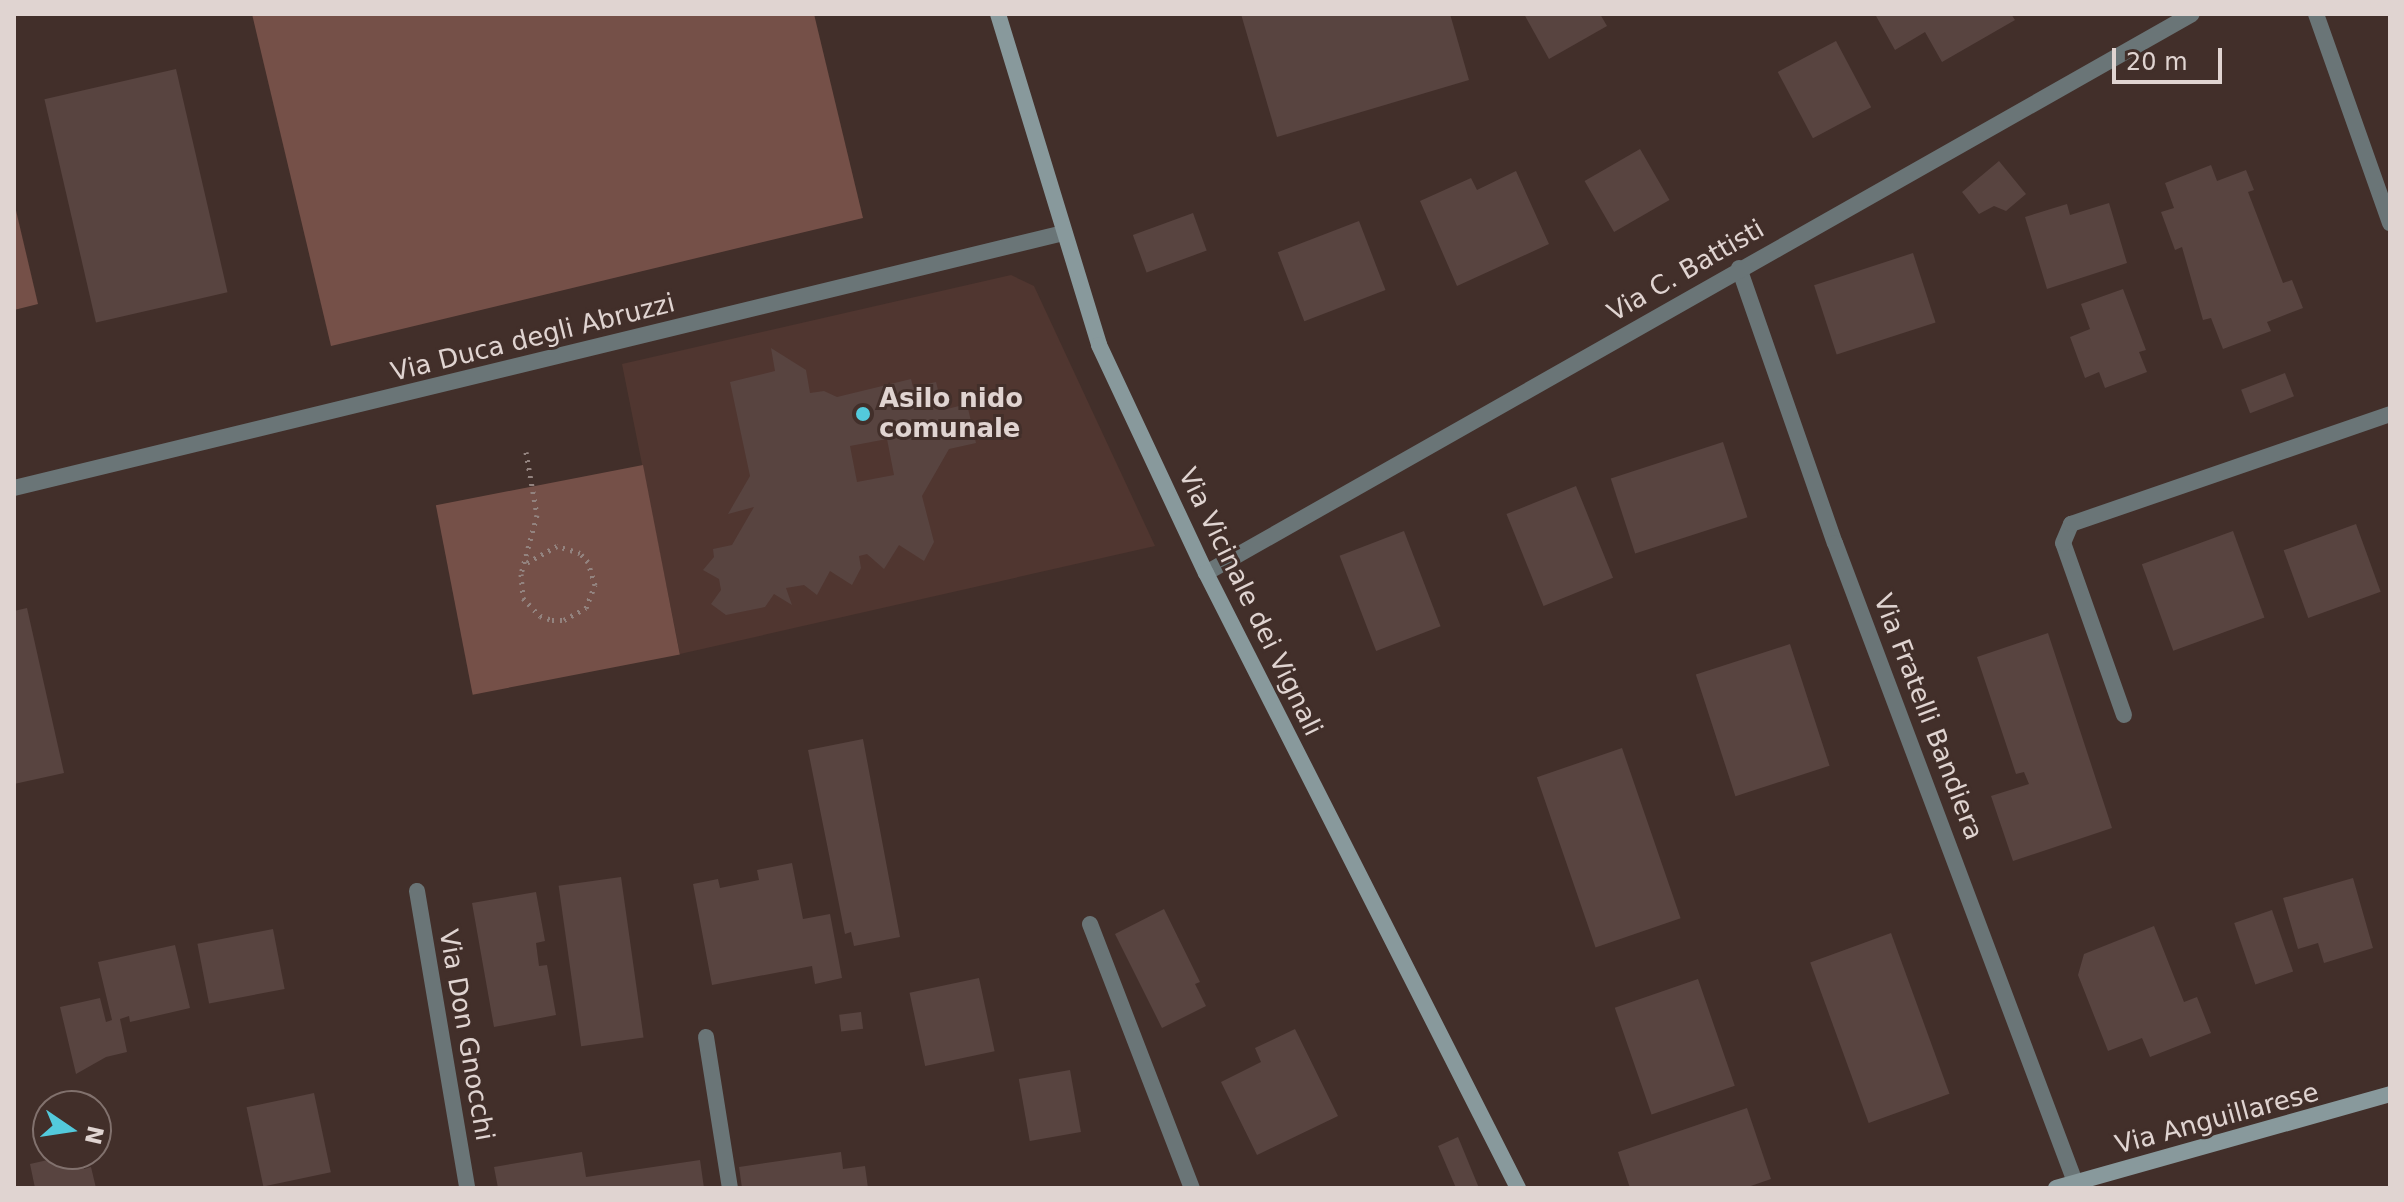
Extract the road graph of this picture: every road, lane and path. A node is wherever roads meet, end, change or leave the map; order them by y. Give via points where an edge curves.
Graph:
1 (998, 14) edge
2 (2192, 14) edge
3 (2316, 14) edge
4 (2390, 223) edge
5 (1063, 233) junction
6 (1739, 268) junction
7 (2390, 414) edge
8 (526, 452) dead end
9 (14, 488) edge
10 (526, 563) junction
11 (1206, 573) junction
12 (2124, 715) dead end
13 (417, 891) dead end
14 (1090, 924) dead end
15 (706, 1037) dead end
16 (2390, 1094) edge
17 (2075, 1182) junction
18 (467, 1188) edge
19 (730, 1188) edge
20 (1192, 1188) edge
21 (1518, 1188) edge
22 (2056, 1188) edge

1 - 5 street, Via Vicinale dei Vignali
2 - 6 street, Via C. Battisti
3 - 4 street
5 - 9 street, Via Duca degli Abruzzi
5 - 11 street, Via Vicinale dei Vignali via 1099,345
6 - 11 street, Via C. Battisti
6 - 17 street, Via Fratelli Bandiera via 1835,543
7 - 12 street via 2071,524 2063,543
8 - 10 path via 537,515
10 - 10 path via 557,546 580,553 595,585 586,608 564,620 540,616 523,598 521,574
11 - 21 street, Via Vicinale dei Vignali
13 - 18 street, Via Don Gnocchi
14 - 20 street
15 - 19 street
16 - 17 street, Via Anguillarese
17 - 22 street, Via Anguillarese

